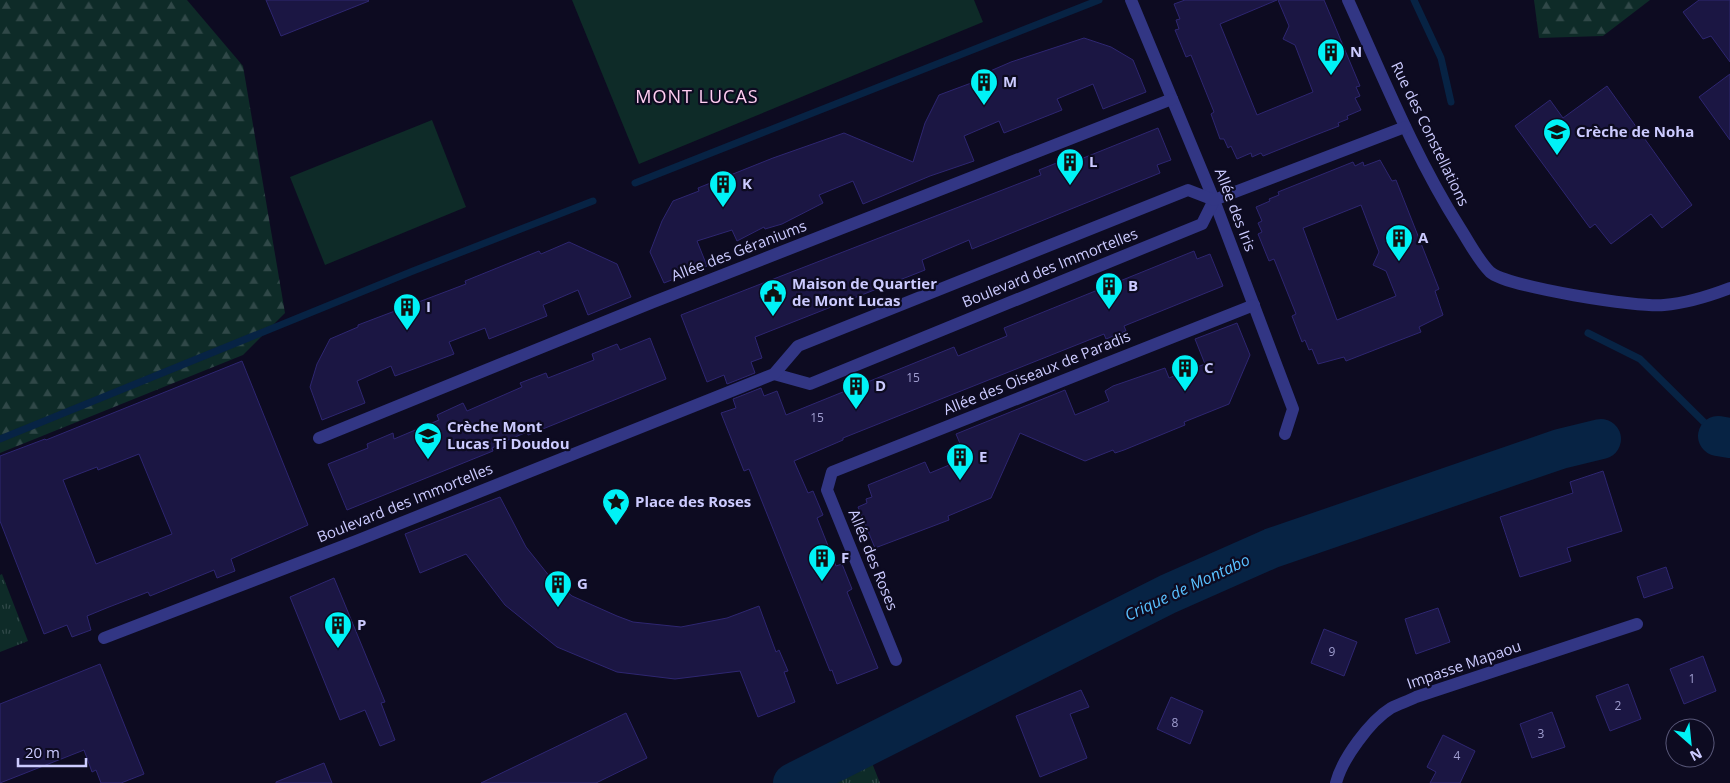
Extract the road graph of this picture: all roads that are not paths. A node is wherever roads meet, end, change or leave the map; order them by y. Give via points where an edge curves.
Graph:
1 (1131, 0) edge
2 (1348, 0) edge
3 (1172, 99) junction
4 (1405, 128) junction
5 (1214, 200) junction
6 (1730, 288) edge
7 (1254, 304) junction
8 (774, 374) junction
9 (1285, 434) dead end
10 (319, 438) dead end
11 (832, 472) joint
12 (1637, 624) dead end
13 (104, 638) dead end
14 (896, 660) dead end
15 (1336, 783) edge

1 - 3 street, Allée des Iris
2 - 4 street, Rue des Constellations
3 - 5 street, Allée des Iris
3 - 10 street, Allée des Géraniums via 651,303
4 - 5 street
4 - 6 street, Rue des Constellations via 1447,208 1491,273 1574,296 1662,306 1703,298
5 - 7 street, Allée des Iris
5 - 8 street, Boulevard des Immortelles via 1188,190 798,346
5 - 8 street, Boulevard des Immortelles via 1202,224 810,384
7 - 9 street, Allée des Iris via 1293,409
7 - 11 street, Allée des Oiseaux de Paradis
8 - 13 street, Boulevard des Immortelles
11 - 14 street, Allée des Roses via 827,490
12 - 15 street, Impasse Mapaou via 1416,697 1390,709 1345,760

